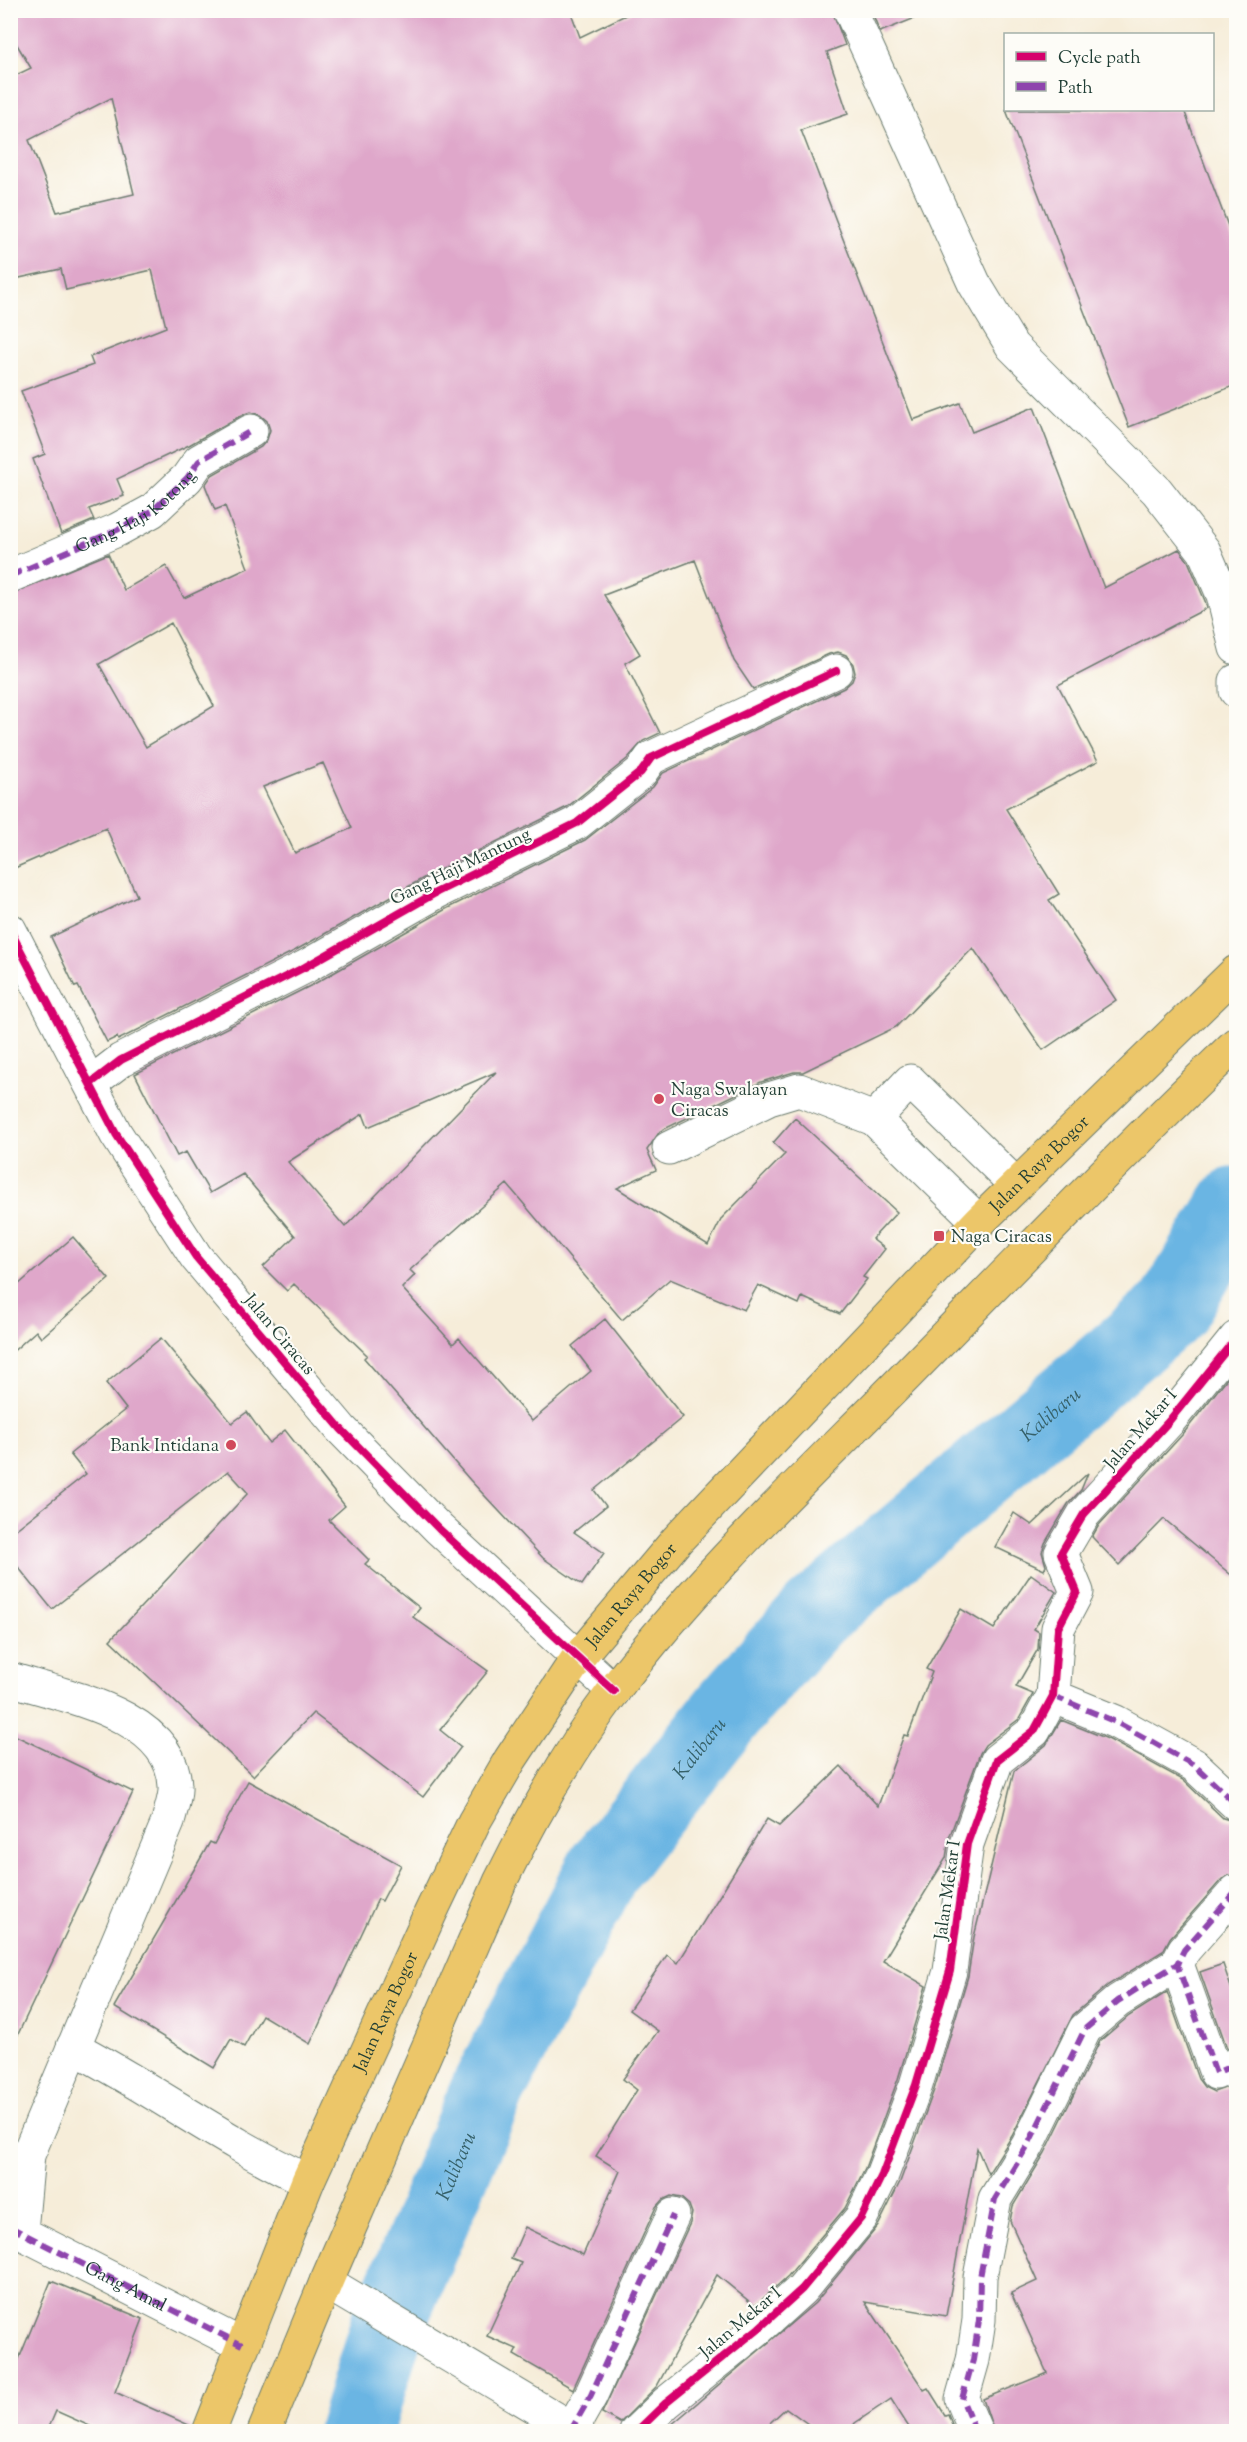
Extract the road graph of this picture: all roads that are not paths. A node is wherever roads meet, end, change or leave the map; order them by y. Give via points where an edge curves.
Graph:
1 (850, 10) edge
2 (251, 431) dead end
3 (10, 576) edge
4 (1236, 648) edge
5 (836, 671) dead end
6 (1236, 681) edge
7 (1236, 691) edge
8 (10, 930) edge
9 (1236, 972) edge
10 (1236, 1044) edge
11 (91, 1083) junction
12 (874, 1119) junction
13 (669, 1148) dead end
14 (1016, 1185) junction
15 (979, 1222) junction
16 (1236, 1338) edge
17 (578, 1659) junction
18 (10, 1679) edge
19 (614, 1691) junction
20 (1053, 1696) junction
21 (1236, 1804) edge
22 (1236, 1891) edge
23 (1177, 1964) junction
24 (73, 2047) junction
25 (1236, 2064) edge
26 (308, 2181) junction
27 (673, 2215) dead end
28 (16, 2229) edge
29 (339, 2290) junction
30 (242, 2345) junction
31 (573, 2430) edge
32 (209, 2432) edge
33 (264, 2432) edge
34 (636, 2432) edge
35 (976, 2432) edge

1 - 4 street via 974,283 1012,346 1157,491 1204,551 1223,595
2 - 3 street, Gang Haji Kotong via 199,461 152,511
5 - 11 street, Gang Haji Mantung via 651,758 641,772 577,823 437,892 305,967 122,1060
6 - 7 street
8 - 11 street, Jalan Ciracas
9 - 14 highway, Jalan Raya Bogor
10 - 19 highway via 715,1571
11 - 17 street, Jalan Ciracas via 116,1134 196,1257 340,1429 439,1529
12 - 13 street via 799,1090 769,1099
12 - 14 street via 910,1081
12 - 15 street
14 - 15 highway, Jalan Raya Bogor
15 - 17 highway, Jalan Raya Bogor via 677,1540
16 - 20 street, Jalan Mekar I via 1169,1421 1084,1514 1061,1553 1077,1592 1058,1628
17 - 19 street, Jalan Ciracas
17 - 26 highway, Jalan Raya Bogor via 474,1822
18 - 24 street via 118,1713 146,1732 167,1755 176,1786 168,1822
19 - 29 highway via 565,1762 500,1882
20 - 21 street via 1116,1722 1194,1765
20 - 34 street, Jalan Mekar I via 1034,1731 997,1760 967,1844 950,1971 916,2085 861,2218 802,2289
22 - 23 street via 1184,1950
23 - 25 street via 1216,2073
23 - 35 street via 1118,2001 1084,2029 1028,2145 995,2199 980,2277 973,2360 962,2399
24 - 26 street
24 - 28 street via 28,2156
26 - 30 highway, Jalan Raya Bogor
27 - 31 street
28 - 30 street, Gang Amal
29 - 31 street
29 - 33 highway
30 - 32 highway, Jalan Raya Bogor

